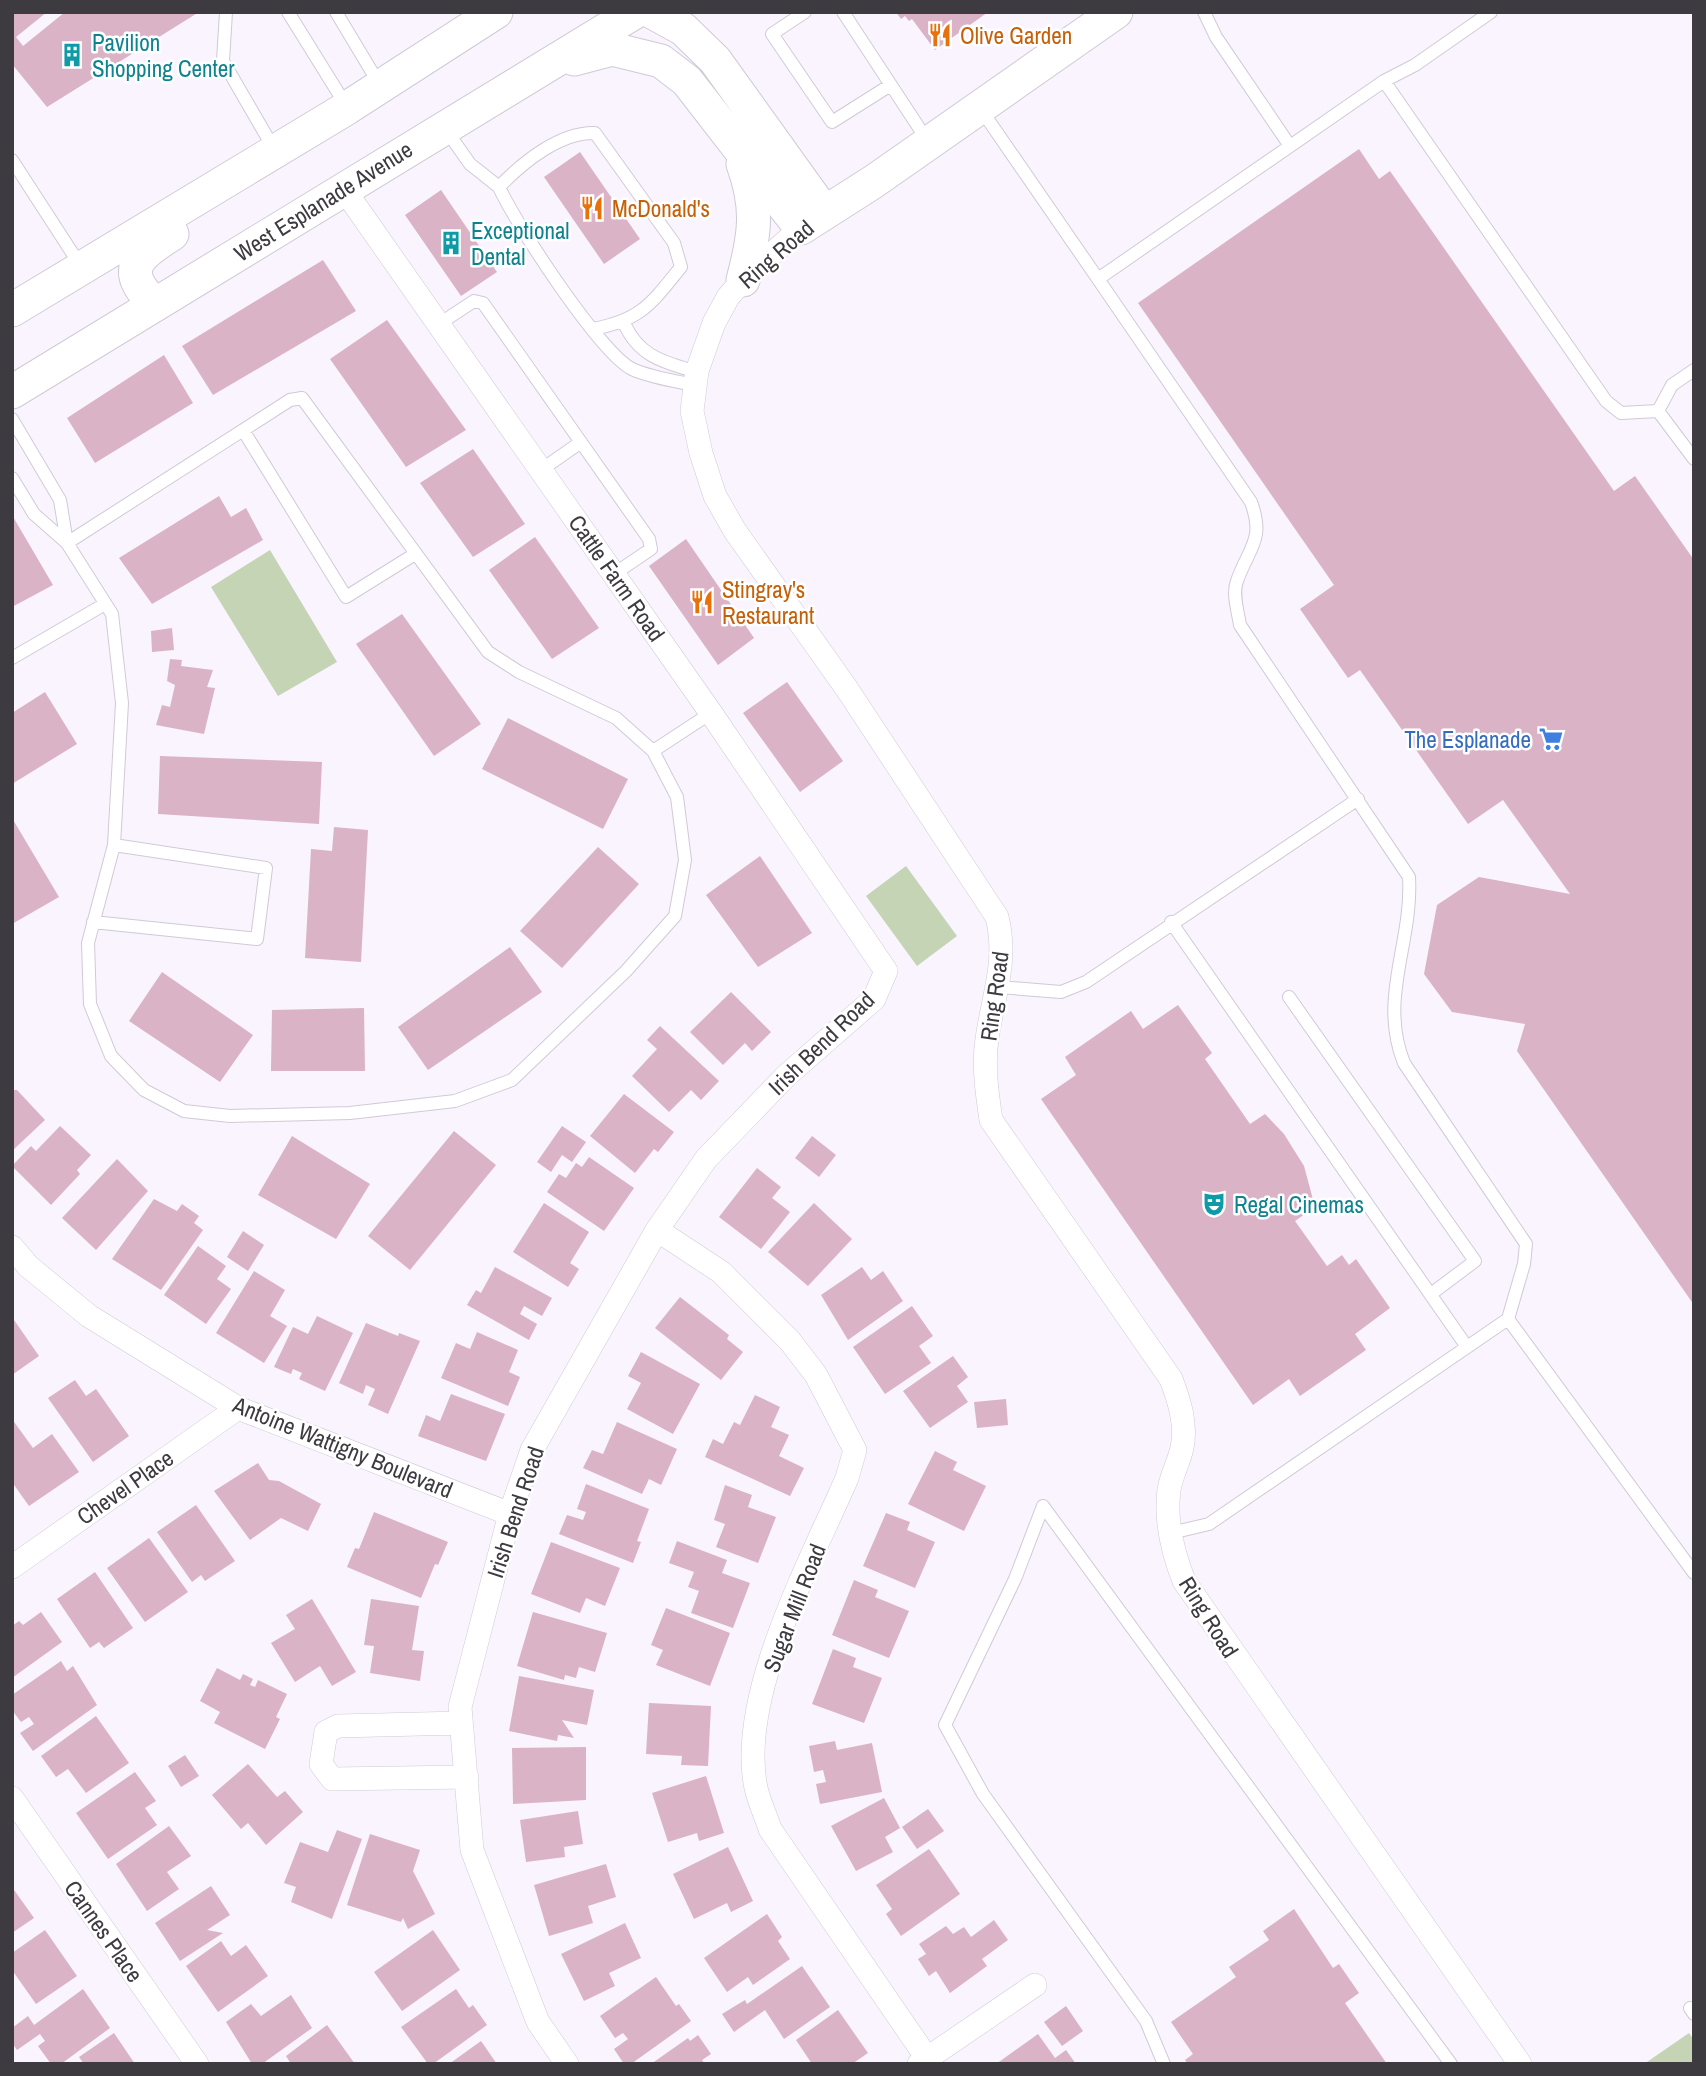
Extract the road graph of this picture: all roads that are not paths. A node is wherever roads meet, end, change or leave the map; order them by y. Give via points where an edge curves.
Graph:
1 (226, 12) edge
2 (288, 12) edge
3 (336, 12) edge
4 (635, 12) edge
5 (652, 12) edge
6 (806, 12) edge
7 (843, 12) edge
8 (1220, 12) edge
9 (1491, 12) edge
10 (496, 13) edge
11 (1207, 16) edge
12 (1098, 17) edge
13 (541, 67) junction
14 (1384, 81) junction
15 (889, 86) junction
16 (381, 87) junction
17 (347, 108) junction
18 (980, 108) junction
19 (443, 127) junction
20 (929, 143) junction
21 (1290, 146) junction
22 (737, 148) junction
23 (269, 154) junction
24 (12, 160) edge
25 (499, 187) junction
26 (343, 188) junction
27 (812, 220) junction
28 (82, 268) junction
29 (1098, 279) junction
30 (743, 280) junction
31 (155, 304) junction
32 (12, 310) edge
33 (624, 323) junction
34 (439, 324) junction
35 (593, 329) junction
36 (1694, 370) edge
37 (696, 378) junction
38 (12, 392) edge
39 (1658, 411) junction
40 (12, 419) edge
41 (243, 429) junction
42 (580, 442) junction
43 (1694, 459) edge
44 (541, 470) junction
45 (12, 478) edge
46 (67, 542) junction
47 (415, 554) junction
48 (614, 574) junction
49 (105, 604) junction
50 (12, 658) edge
51 (711, 713) junction
52 (653, 751) junction
53 (1358, 799) junction
54 (114, 845) junction
55 (93, 922) junction
56 (1171, 922) junction
57 (886, 971) joint
58 (999, 987) junction
59 (1289, 997) dead end
60 (657, 1230) junction
61 (12, 1247) edge
62 (1430, 1294) junction
63 (1508, 1319) junction
64 (1467, 1347) junction
65 (238, 1408) junction
66 (510, 1514) junction
67 (1171, 1533) junction
68 (12, 1567) edge
69 (1694, 1573) edge
70 (461, 1723) junction
71 (467, 1777) junction
72 (12, 1798) edge
73 (1035, 1985) dead end
74 (925, 2062) edge
75 (197, 2064) edge
76 (567, 2064) edge
77 (1164, 2064) edge
78 (1451, 2064) edge
79 (1520, 2064) edge

1 - 23 lane via 223,61
2 - 17 lane
3 - 16 lane
4 - 13 main road, West Esplanade Avenue
5 - 27 main road via 683,29 715,60
6 - 15 lane via 772,34 832,122
7 - 15 lane
8 - 11 lane
9 - 14 lane
10 - 16 main road
11 - 21 lane via 1216,37
12 - 18 main road, Ring Road
13 - 19 main road, West Esplanade Avenue
13 - 22 main road via 612,49 661,61 687,81
14 - 21 lane
14 - 39 lane via 1606,401 1620,413
15 - 20 lane
16 - 17 main road
17 - 23 main road
18 - 20 main road, Ring Road
18 - 29 lane
19 - 25 lane via 470,164
19 - 26 main road, West Esplanade Avenue
20 - 27 main road, Ring Road
21 - 29 lane
22 - 27 main road
22 - 30 main road via 753,191 755,217
23 - 28 main road
23 - 31 main road via 141,254 135,278
24 - 28 lane
25 - 33 lane via 516,170 575,133 595,133 674,243 681,267 654,300
25 - 35 lane via 512,216
26 - 31 main road, West Esplanade Avenue
26 - 34 street, Cattle Farm Road
27 - 30 street, Ring Road
28 - 32 main road
29 - 53 lane via 1251,502 1259,523 1256,541 1235,583 1240,625
30 - 37 street, Ring Road via 714,323
31 - 38 main road, West Esplanade Avenue
33 - 35 lane
33 - 37 lane via 637,347
34 - 42 lane via 474,301 482,303
34 - 44 street, Cattle Farm Road
35 - 37 lane via 604,346 631,368
36 - 39 lane via 1672,385
37 - 58 street, Ring Road via 692,411 715,496 992,906 1003,944
39 - 43 lane
40 - 46 lane via 60,500
41 - 46 lane
41 - 47 lane via 290,400 302,398
41 - 47 lane via 346,597
42 - 44 lane
42 - 48 lane via 649,539 651,549
44 - 48 street, Cattle Farm Road
45 - 46 lane via 34,514
46 - 49 lane
47 - 52 lane via 488,652 519,672 616,718
48 - 51 street, Cattle Farm Road
49 - 50 lane
49 - 54 lane via 111,614 121,703
51 - 52 lane
51 - 57 street, Cattle Farm Road
52 - 55 lane via 677,797 685,860 675,916 626,971 512,1080 455,1101 350,1114 230,1116 184,1111 144,1090 111,1056 90,1004 88,943
53 - 56 lane via 1189,916
53 - 63 lane via 1409,877 1410,899 1393,998 1397,1046 1409,1072 1526,1244
54 - 55 lane
54 - 55 lane via 266,868 257,939
56 - 58 lane via 1086,982 1060,992
56 - 62 lane
57 - 60 street, Irish Bend Road via 874,999 786,1076 706,1159
58 - 67 street, Ring Road via 986,1041 985,1082 991,1120 1153,1350 1181,1404 1183,1445 1169,1491
59 - 62 lane via 1475,1261
60 - 66 street, Irish Bend Road via 532,1450
60 - 74 street, Sugar Mill Road via 721,1272 790,1340 816,1375 855,1450 772,1650 755,1729 755,1787 770,1829
61 - 65 street, Antoine Wattigny Boulevard via 89,1316
62 - 64 lane
63 - 64 lane
63 - 69 lane
64 - 67 lane via 1209,1524
65 - 66 street, Antoine Wattigny Boulevard
65 - 68 street, Chevel Place
66 - 70 street, Irish Bend Road via 460,1707
67 - 79 street, Ring Road via 1184,1581
70 - 71 street, Irish Bend Road
70 - 71 street via 338,1726 326,1732 321,1764 332,1779
71 - 76 street, Irish Bend Road via 472,1850 538,2022
72 - 75 street, Cannes Place
73 - 74 street
77 - 78 lane via 1146,2021 983,1794 945,1725 1015,1579 1043,1506

